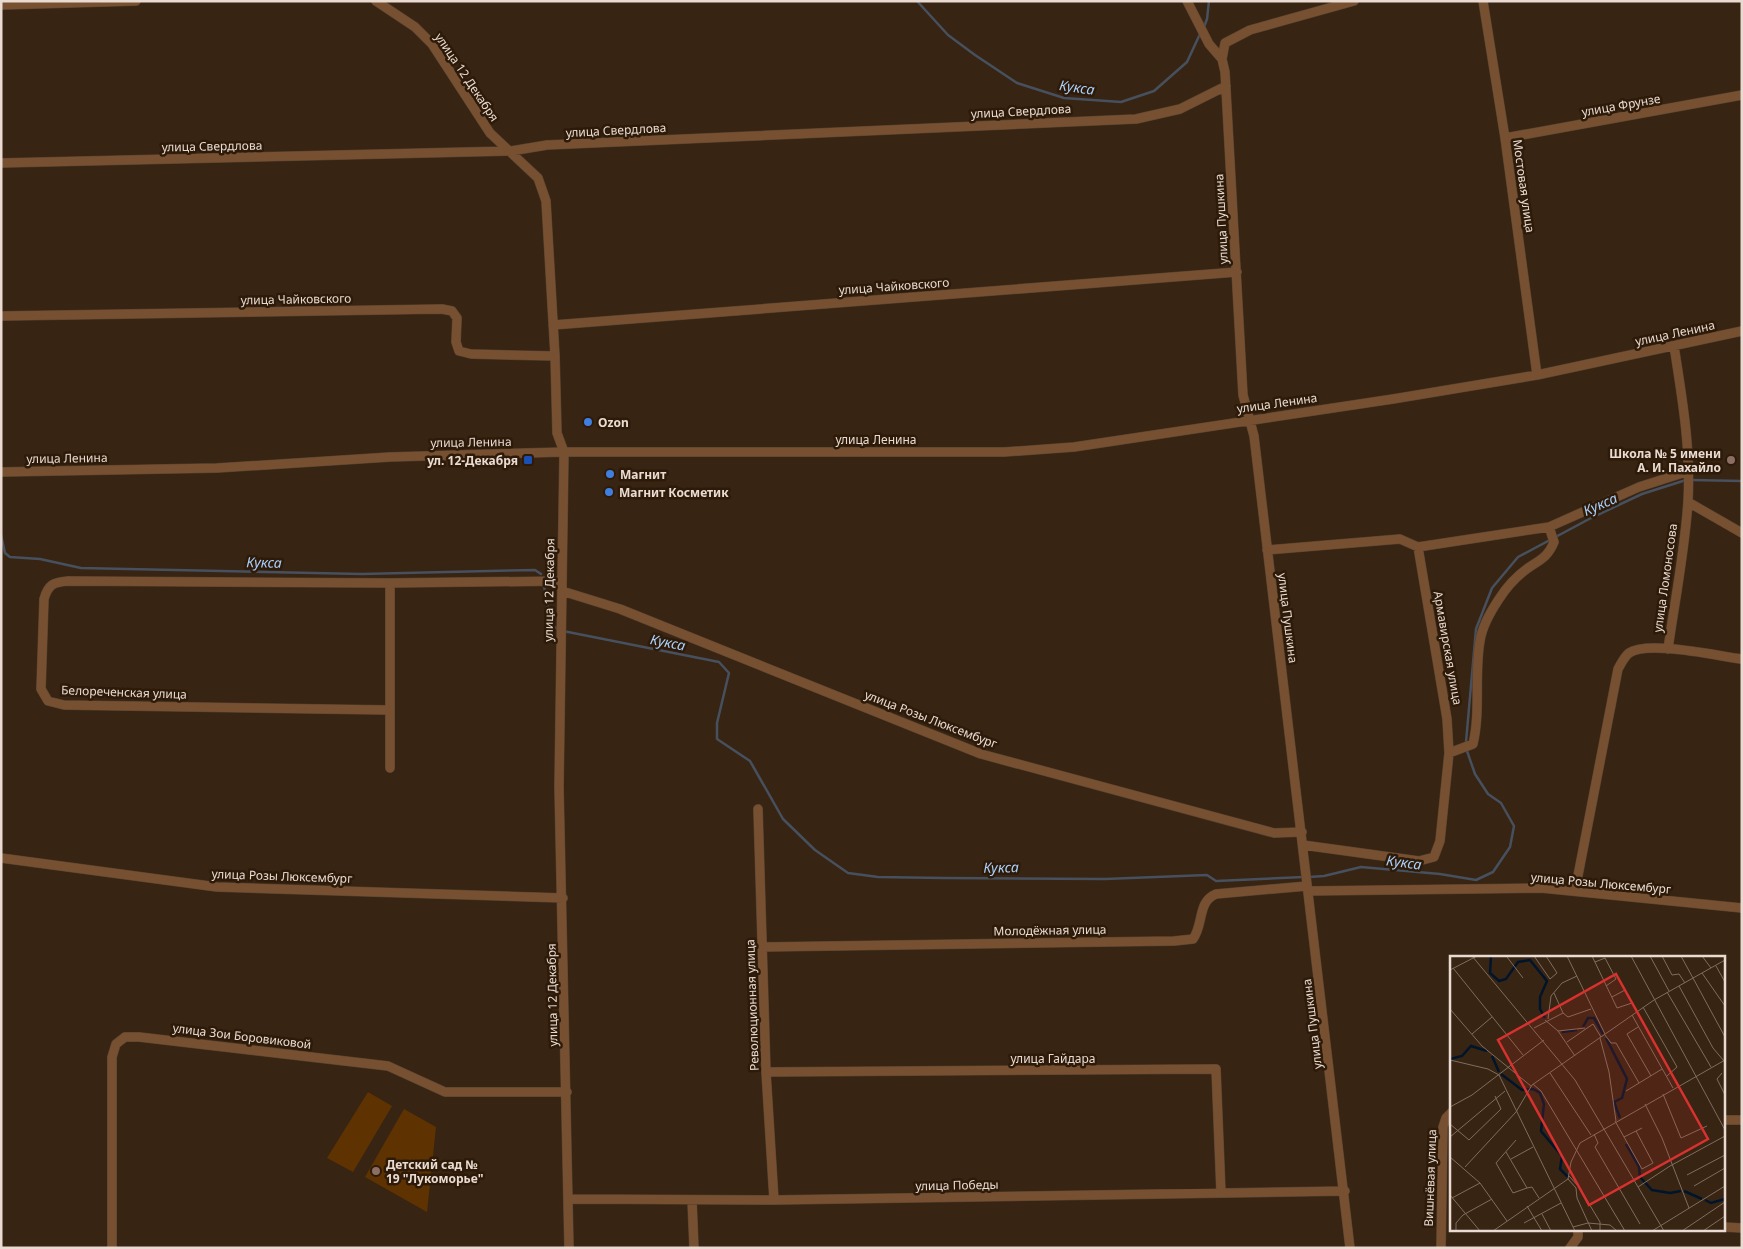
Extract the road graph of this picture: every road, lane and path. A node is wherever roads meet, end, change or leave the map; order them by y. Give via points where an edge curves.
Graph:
1 (136, 1) edge
2 (376, 1) edge
3 (1188, 1) edge
4 (1354, 1) edge
5 (1483, 1) edge
6 (1, 5) edge
7 (1222, 59) junction
8 (1226, 86) junction
9 (1742, 95) edge
10 (1505, 138) junction
11 (511, 152) junction
12 (1, 163) edge
13 (1237, 272) junction
14 (1, 316) edge
15 (553, 325) junction
16 (1742, 331) edge
17 (1674, 346) junction
18 (555, 356) junction
19 (1536, 375) junction
20 (1250, 420) junction
21 (564, 452) junction
22 (1, 472) edge
23 (1689, 477) junction
24 (1688, 502) junction
25 (1742, 533) edge
26 (1551, 535) junction
27 (1418, 547) junction
28 (1267, 550) junction
29 (390, 583) junction
30 (562, 586) junction
31 (1668, 649) junction
32 (1742, 659) edge
33 (389, 710) junction
34 (1449, 753) junction
35 (390, 768) dead end
36 (758, 809) dead end
37 (1302, 832) junction
38 (1303, 845) junction
39 (1, 858) edge
40 (1307, 886) junction
41 (1575, 891) junction
42 (563, 898) junction
43 (1742, 908) edge
44 (762, 946) junction
45 (766, 1072) junction
46 (567, 1092) junction
47 (1450, 1114) edge
48 (1726, 1120) edge
49 (1742, 1120) edge
50 (1345, 1191) junction
51 (1221, 1194) junction
52 (569, 1199) junction
53 (692, 1200) junction
54 (774, 1200) junction
55 (1726, 1227) edge
56 (1742, 1228) edge
57 (1578, 1232) edge
58 (112, 1248) edge
59 (569, 1248) edge
60 (694, 1248) edge
61 (1350, 1248) edge
62 (1441, 1248) edge
63 (1570, 1248) edge

1 - 6 street
2 - 11 street, улица 12 Декабря via 415,27 432,44 490,133
3 - 7 street via 1209,44
4 - 7 street via 1250,30 1225,43
5 - 10 street, Мостовая улица
7 - 8 street, улица Пушкина
8 - 11 street, улица Свердлова via 1180,108 1136,119 547,146
8 - 13 street, улица Пушкина
9 - 10 street, улица Фрунзе
10 - 19 street, Мостовая улица
11 - 12 street, улица Свердлова
11 - 15 street, улица 12 Декабря via 538,178 546,201
13 - 15 street, улица Чайковского
13 - 20 street, улица Пушкина via 1243,395
14 - 18 street, улица Чайковского via 442,309 452,311 457,318 459,351
15 - 18 street, улица 12 Декабря
16 - 17 street, улица Ленина
17 - 19 street, улица Ленина
17 - 23 street, улица Ломоносова via 1688,441
18 - 21 street, улица 12 Декабря via 556,432
19 - 20 street, улица Ленина
20 - 21 street, улица Ленина via 1074,447 1004,452
20 - 28 street, улица Пушкина
21 - 22 street, улица Ленина via 390,457 217,468
21 - 30 street, улица 12 Декабря
23 - 24 street, улица Ломоносова
23 - 26 street, Армавирская улица via 1639,487
24 - 25 street
24 - 31 street, улица Ломоносова
26 - 27 street, Армавирская улица
26 - 34 street, Армавирская улица via 1545,558 1513,582 1490,615 1480,640 1473,744
27 - 28 street, Армавирская улица via 1400,539
27 - 34 street, Армавирская улица via 1447,719
28 - 37 street, улица Пушкина
29 - 30 street, Белореченская улица
29 - 33 street
29 - 33 street, Белореченская улица via 55,582 47,588 44,599 41,689 48,701 64,705
30 - 37 street, улица Розы Люксембург via 981,754 1274,833
30 - 42 street, улица 12 Декабря via 559,786
31 - 32 street
31 - 41 street, улица Ломоносова via 1638,648 1627,654 1618,669
33 - 35 street
34 - 38 street, Армавирская улица via 1440,841 1434,857 1419,861
36 - 44 street, Революционная улица
37 - 38 street, улица Пушкина
38 - 40 street, улица Пушкина
39 - 42 street, улица Розы Люксембург via 217,887
40 - 41 street, улица Розы Люксембург
40 - 44 street, Молодёжная улица via 1207,897 1199,930 1193,939 1184,940
40 - 50 street, улица Пушкина
41 - 43 street, улица Розы Люксембург
42 - 46 street, улица 12 Декабря
44 - 45 street, Революционная улица
45 - 51 street, улица Гайдара via 1216,1069
45 - 54 street, Революционная улица
46 - 52 street, улица 12 Декабря
46 - 58 street, улица Зои Боровиковой via 445,1092 388,1066 125,1038 116,1044 112,1057
47 - 62 street, Вишнёвая улица via 1443,1127
48 - 49 street
50 - 51 street, улица Победы
50 - 61 street, улица Пушкина
51 - 54 street, улица Победы
52 - 53 street, улица Победы
52 - 59 street, улица 12 Декабря
53 - 54 street, улица Победы
53 - 60 street
55 - 56 street
57 - 63 street

